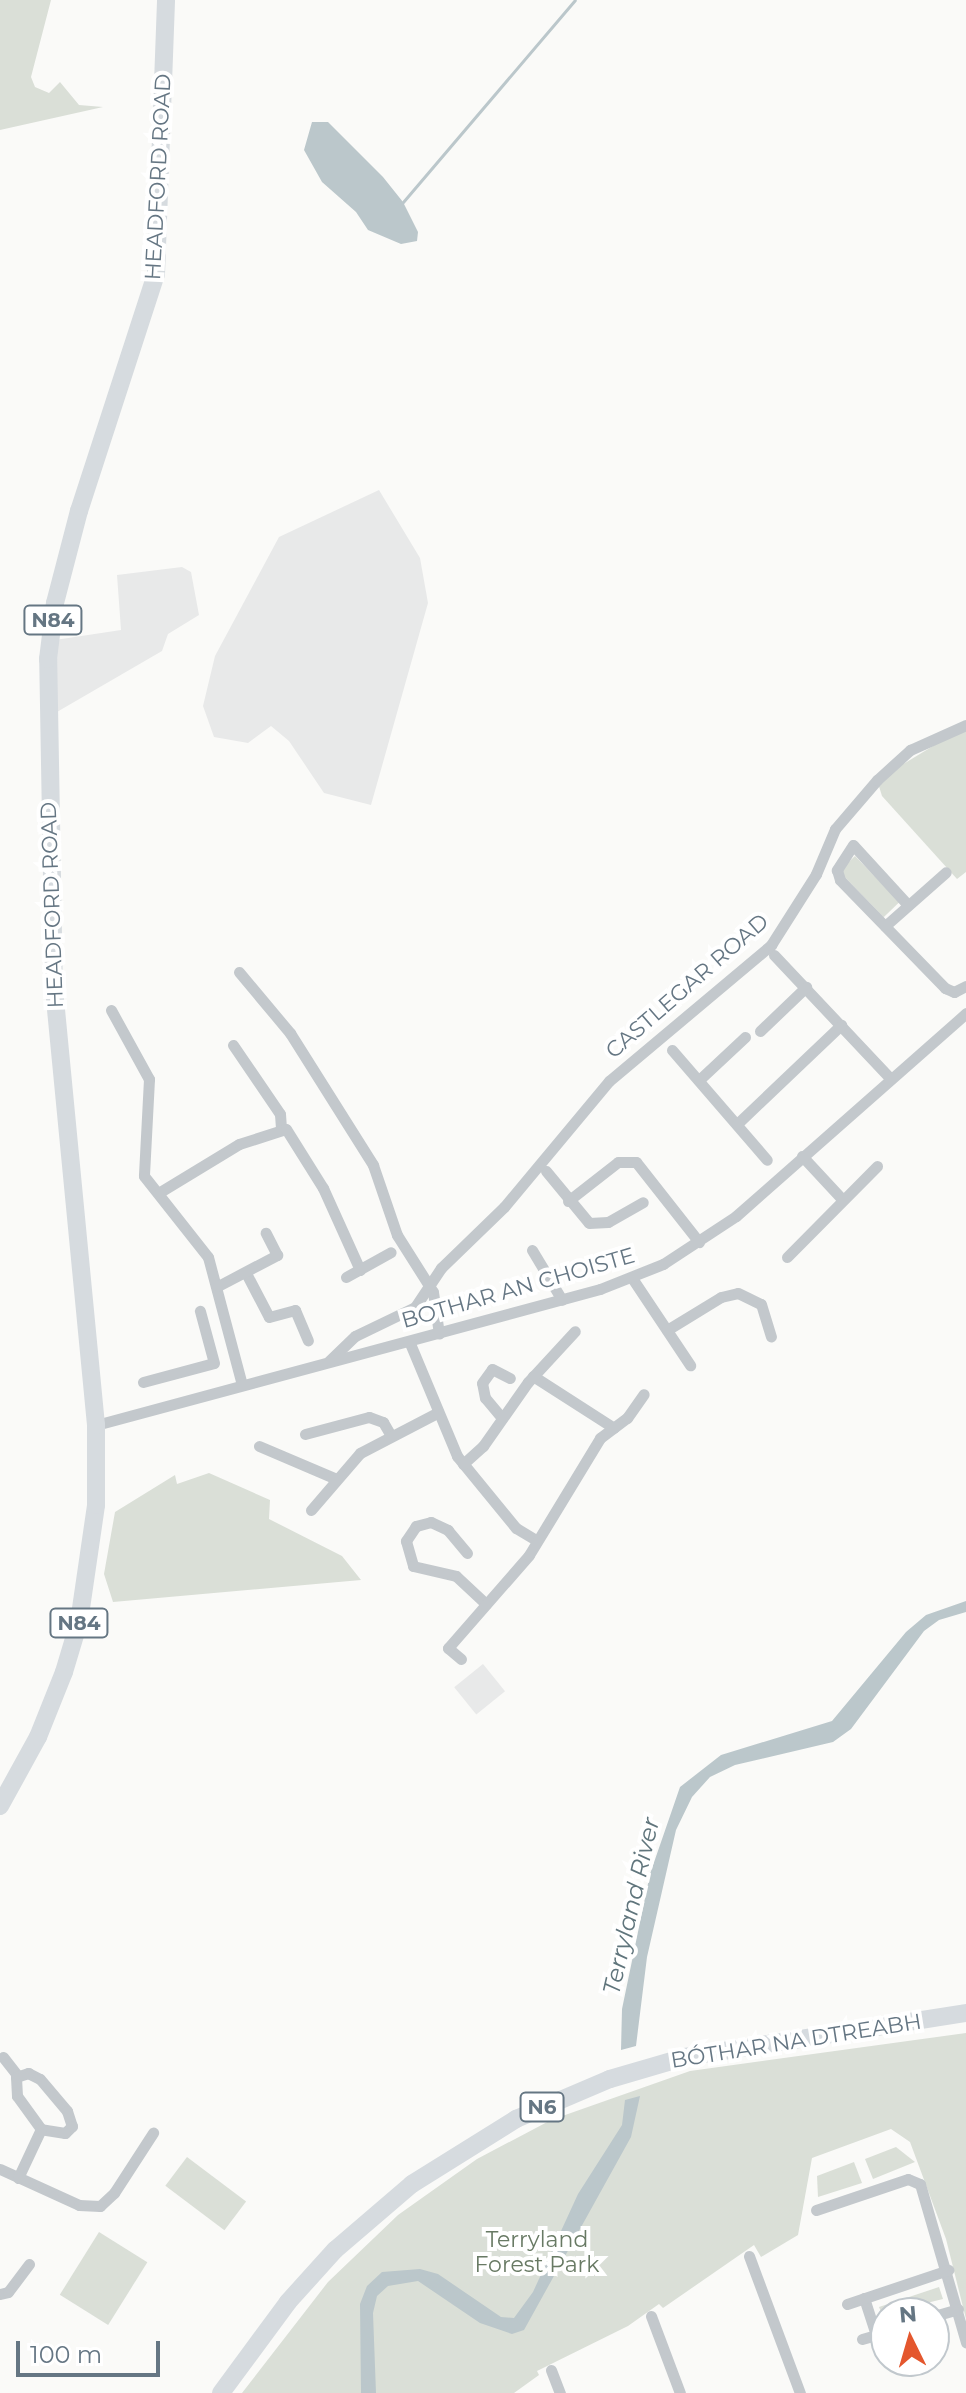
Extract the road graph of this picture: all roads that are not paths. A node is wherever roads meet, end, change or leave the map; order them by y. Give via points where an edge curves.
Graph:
1 (166, 0) edge
2 (966, 725) edge
3 (946, 872) dead end
4 (908, 905) junction
5 (885, 926) junction
6 (774, 955) dead end
7 (239, 972) dead end
8 (966, 986) edge
9 (806, 987) junction
10 (111, 1010) dead end
11 (966, 1013) edge
12 (841, 1025) junction
13 (760, 1031) dead end
14 (745, 1037) dead end
15 (233, 1045) dead end
16 (672, 1050) dead end
17 (890, 1078) junction
18 (699, 1080) junction
19 (737, 1124) junction
20 (281, 1128) junction
21 (802, 1156) junction
22 (767, 1160) dead end
23 (877, 1166) dead end
24 (546, 1171) dead end
25 (160, 1192) junction
26 (842, 1199) junction
27 (568, 1201) junction
28 (643, 1202) dead end
29 (266, 1233) dead end
30 (699, 1242) junction
31 (532, 1250) dead end
32 (391, 1252) dead end
33 (787, 1257) dead end
34 (360, 1270) junction
35 (247, 1275) junction
36 (346, 1277) dead end
37 (632, 1278) junction
38 (430, 1284) junction
39 (218, 1286) junction
40 (562, 1300) junction
41 (200, 1311) dead end
42 (667, 1330) junction
43 (575, 1331) dead end
44 (439, 1334) junction
45 (771, 1337) dead end
46 (308, 1340) dead end
47 (409, 1341) junction
48 (234, 1352) junction
49 (213, 1357) junction
50 (329, 1361) junction
51 (690, 1365) dead end
52 (533, 1376) junction
53 (510, 1378) dead end
54 (143, 1382) dead end
55 (242, 1385) junction
56 (644, 1394) dead end
57 (435, 1414) junction
58 (502, 1418) junction
59 (96, 1425) junction
60 (614, 1428) junction
61 (305, 1434) dead end
62 (391, 1436) junction
63 (259, 1446) dead end
64 (463, 1464) junction
65 (334, 1478) junction
66 (311, 1510) dead end
67 (536, 1540) junction
68 (456, 1542) junction
69 (444, 1552) dead end
70 (467, 1553) dead end
71 (486, 1604) junction
72 (461, 1659) dead end
73 (0, 1806) edge
74 (966, 2013) edge
75 (3, 2057) dead end
76 (18, 2076) junction
77 (41, 2129) junction
78 (153, 2133) dead end
79 (0, 2169) edge
80 (18, 2178) junction
81 (816, 2210) dead end
82 (749, 2256) dead end
83 (29, 2264) dead end
84 (948, 2270) junction
85 (0, 2294) edge
86 (864, 2298) junction
87 (847, 2304) dead end
88 (958, 2309) junction
89 (870, 2311) edge
90 (950, 2311) edge
91 (651, 2316) dead end
92 (870, 2337) edge
93 (862, 2339) dead end
94 (966, 2342) edge
95 (551, 2370) dead end
96 (221, 2393) edge
97 (560, 2393) edge
98 (680, 2393) edge
99 (800, 2393) edge

1 - 59 main road, HEADFORD ROAD / N84 via 156,274 79,511 55,603 48,659 54,992
2 - 38 street, CASTLEGAR ROAD via 910,750 877,780 835,829 816,874 771,945 620,1070 504,1207
3 - 4 street
4 - 5 street
4 - 5 street via 853,845 837,875
5 - 8 street via 945,988 954,992
6 - 9 street
7 - 38 street via 341,1108 373,1165 397,1235
9 - 12 street
9 - 13 street
10 - 25 street via 149,1079 144,1176
11 - 17 street, BOTHAR AN CHOISTE
12 - 17 street
12 - 19 street
14 - 18 street
15 - 20 street via 280,1114
16 - 18 street
17 - 21 street, BOTHAR AN CHOISTE
18 - 19 street
19 - 22 street
20 - 25 street via 239,1144
20 - 34 street via 293,1133
21 - 26 street
21 - 30 street, BOTHAR AN CHOISTE
23 - 26 street
24 - 27 street
25 - 39 street via 206,1252
26 - 33 street via 839,1210
27 - 28 street via 579,1217 599,1224
27 - 30 street via 618,1162 636,1162
29 - 35 street via 277,1255
30 - 37 street, BOTHAR AN CHOISTE
31 - 40 street
32 - 34 street
34 - 36 street
35 - 39 street
35 - 46 street via 269,1317 295,1310
37 - 40 street, BOTHAR AN CHOISTE
37 - 42 street
38 - 44 street
38 - 50 street, CASTLEGAR ROAD via 406,1314 355,1336
39 - 48 street
40 - 44 street, BOTHAR AN CHOISTE
41 - 49 street
42 - 45 street via 721,1297 738,1293 761,1304
42 - 51 street
43 - 52 street
44 - 47 street, BOTHAR AN CHOISTE
47 - 50 street, BOTHAR AN CHOISTE
47 - 57 street
48 - 49 street
48 - 55 street
49 - 54 street via 214,1363
50 - 55 street, BOTHAR AN CHOISTE
52 - 58 street
52 - 60 street
53 - 58 street via 492,1369 482,1383 485,1398
55 - 59 street, BOTHAR AN CHOISTE
56 - 60 street
57 - 62 street
57 - 64 street
58 - 64 street
59 - 73 main road, HEADFORD ROAD / N84 via 96,1505 79,1622 38,1737
60 - 67 street via 600,1438
61 - 62 street via 369,1417 383,1422
62 - 65 street via 360,1453
63 - 65 street
64 - 67 street via 516,1528
65 - 66 street
67 - 71 street via 522,1565
68 - 69 street
68 - 70 street
68 - 71 street via 439,1524 423,1522 406,1541 408,1560 424,1571 456,1576
71 - 72 street via 448,1648
74 - 96 main road, BÓTHAR NA DTREABH / N6 via 703,2053 610,2079 516,2119 429,2172 352,2234 288,2302
75 - 76 street
76 - 77 street via 17,2096
76 - 77 street via 28,2073 40,2079 71,2119 72,2126 59,2136
77 - 80 street
78 - 80 street via 100,2206 79,2205
79 - 80 street
81 - 84 street via 914,2180 922,2187
82 - 99 street
83 - 85 street via 20,2284
84 - 86 street
84 - 88 street
86 - 87 street
86 - 89 street
88 - 90 street
88 - 94 street
91 - 98 street
92 - 93 street
95 - 97 street

